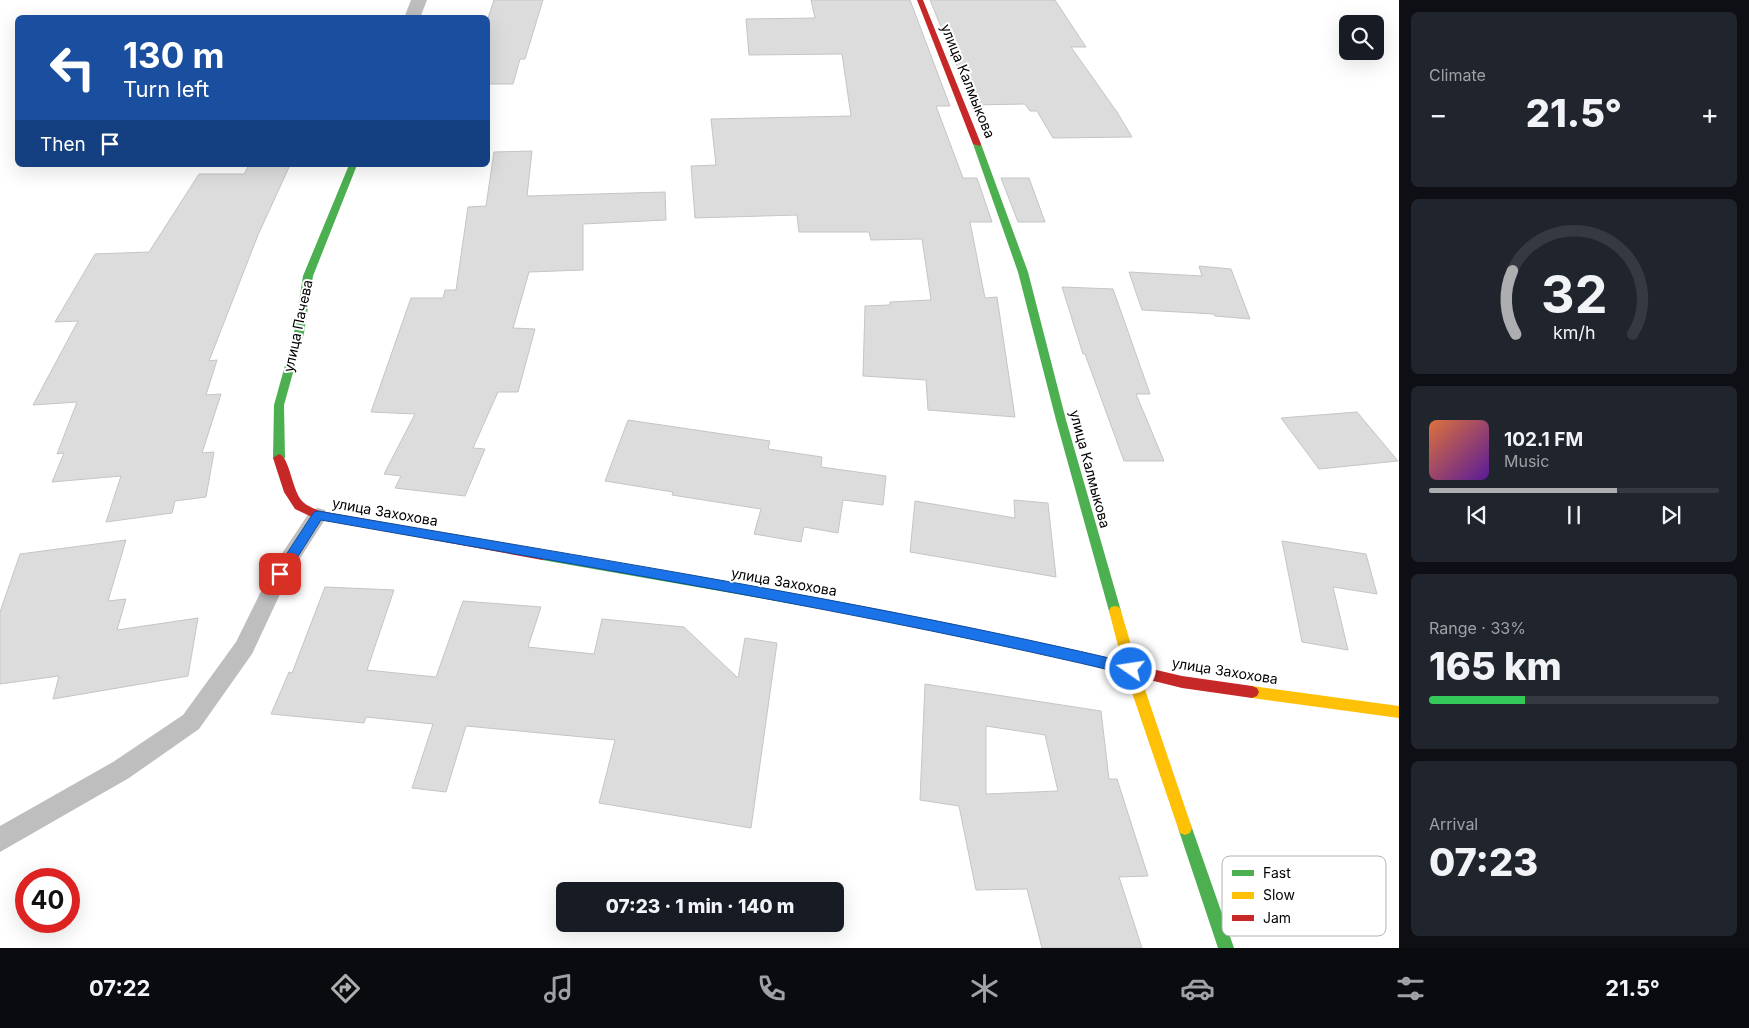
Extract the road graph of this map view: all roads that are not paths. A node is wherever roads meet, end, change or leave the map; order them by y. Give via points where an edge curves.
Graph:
1 (419, 0) edge
2 (920, 0) edge
3 (413, 15) edge
4 (352, 167) edge
5 (290, 492) joint
6 (318, 515) junction
7 (1131, 669) junction
8 (1399, 712) edge
9 (0, 840) edge
10 (1226, 948) edge

1 - 3 street
2 - 7 street, улица Калмыкова via 1023,272
4 - 5 street, улица Пачева via 308,276 299,333 279,405 278,454
5 - 6 street, улица Захохова via 299,506
6 - 7 street, улица Захохова via 845,608
6 - 9 lane via 280,574 244,648 191,722 121,770
7 - 8 street, улица Захохова via 1182,682
7 - 10 street, улица Калмыкова

